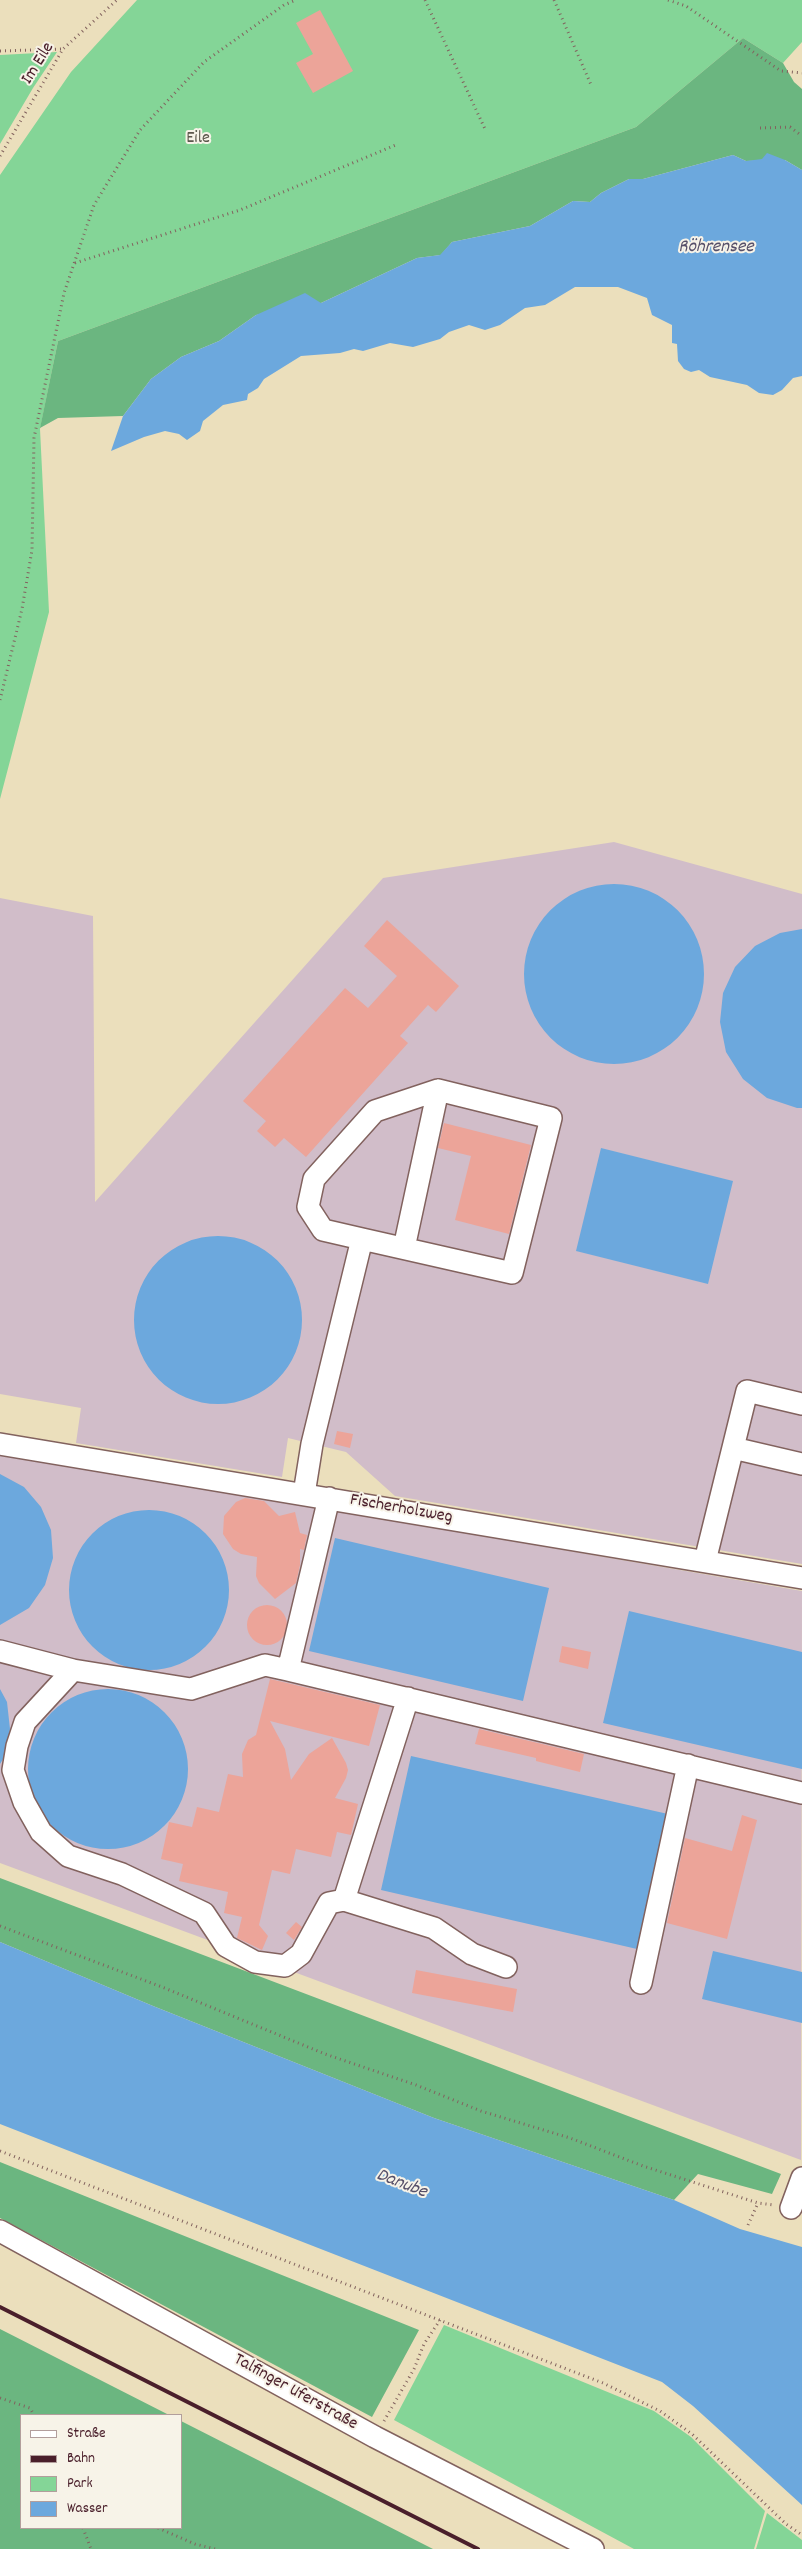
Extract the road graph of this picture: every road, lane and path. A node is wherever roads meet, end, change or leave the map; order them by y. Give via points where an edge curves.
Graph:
1 (117, 0) edge
2 (296, 0) edge
3 (425, 0) edge
4 (554, 0) edge
5 (668, 0) edge
6 (63, 49) junction
7 (0, 51) edge
8 (802, 73) edge
9 (592, 86) dead end
10 (760, 128) dead end
11 (485, 129) dead end
12 (802, 136) edge
13 (398, 144) dead end
14 (0, 156) edge
15 (74, 264) junction
16 (0, 700) edge
17 (438, 1090) junction
18 (362, 1239) junction
19 (404, 1248) junction
20 (802, 1404) edge
21 (0, 1444) edge
22 (733, 1448) junction
23 (802, 1464) edge
24 (304, 1494) junction
25 (330, 1498) junction
26 (705, 1562) junction
27 (802, 1578) edge
28 (0, 1651) edge
29 (74, 1670) junction
30 (288, 1670) junction
31 (408, 1698) junction
32 (688, 1766) junction
33 (802, 1793) edge
34 (344, 1900) junction
35 (0, 1926) edge
36 (506, 1968) dead end
37 (641, 1983) dead end
38 (0, 2151) edge
39 (802, 2178) edge
40 (758, 2203) junction
41 (791, 2208) joint
42 (748, 2225) dead end
43 (0, 2231) edge
44 (440, 2320) junction
45 (0, 2398) edge
46 (33, 2414) edge
47 (375, 2437) junction
48 (83, 2529) edge
49 (160, 2529) edge
50 (802, 2535) edge
51 (91, 2549) edge
52 (215, 2549) edge
53 (593, 2549) edge

1 - 6 path, Im Eile
2 - 15 path via 204,62 140,130 94,205
3 - 11 path
4 - 9 path
5 - 8 path via 686,6 781,71
6 - 7 path
6 - 14 path, Im Eile
10 - 12 path via 790,127
13 - 15 path via 240,210
15 - 16 path via 64,293 34,438 32,550
17 - 18 street via 375,1111 314,1179 308,1208 323,1230
17 - 19 street
17 - 19 street via 551,1118 512,1272
18 - 19 street
18 - 24 street
20 - 22 street via 747,1391
21 - 24 street, Fischerholzweg
22 - 23 street
22 - 26 street
24 - 25 street, Fischerholzweg
25 - 26 street, Fischerholzweg
25 - 30 street
26 - 27 street, Fischerholzweg
28 - 29 street
29 - 30 street via 192,1689 265,1665
29 - 34 street via 25,1722 13,1770 24,1802 41,1832 68,1856 122,1874 204,1913 226,1946 255,1962 284,1966 301,1954 329,1903
30 - 31 street
31 - 32 street
31 - 34 street
32 - 33 street
32 - 37 street
34 - 36 street via 434,1928 472,1954
35 - 40 path via 162,1987 325,2054 481,2111
38 - 44 path
39 - 41 street
40 - 41 path
40 - 42 path
43 - 47 street, Talfinger Uferstraße
44 - 47 path
44 - 50 path via 603,2383 660,2411 692,2434 786,2524
45 - 46 path via 30,2408
47 - 53 street, Talfinger Uferstraße
48 - 51 path
49 - 52 path

